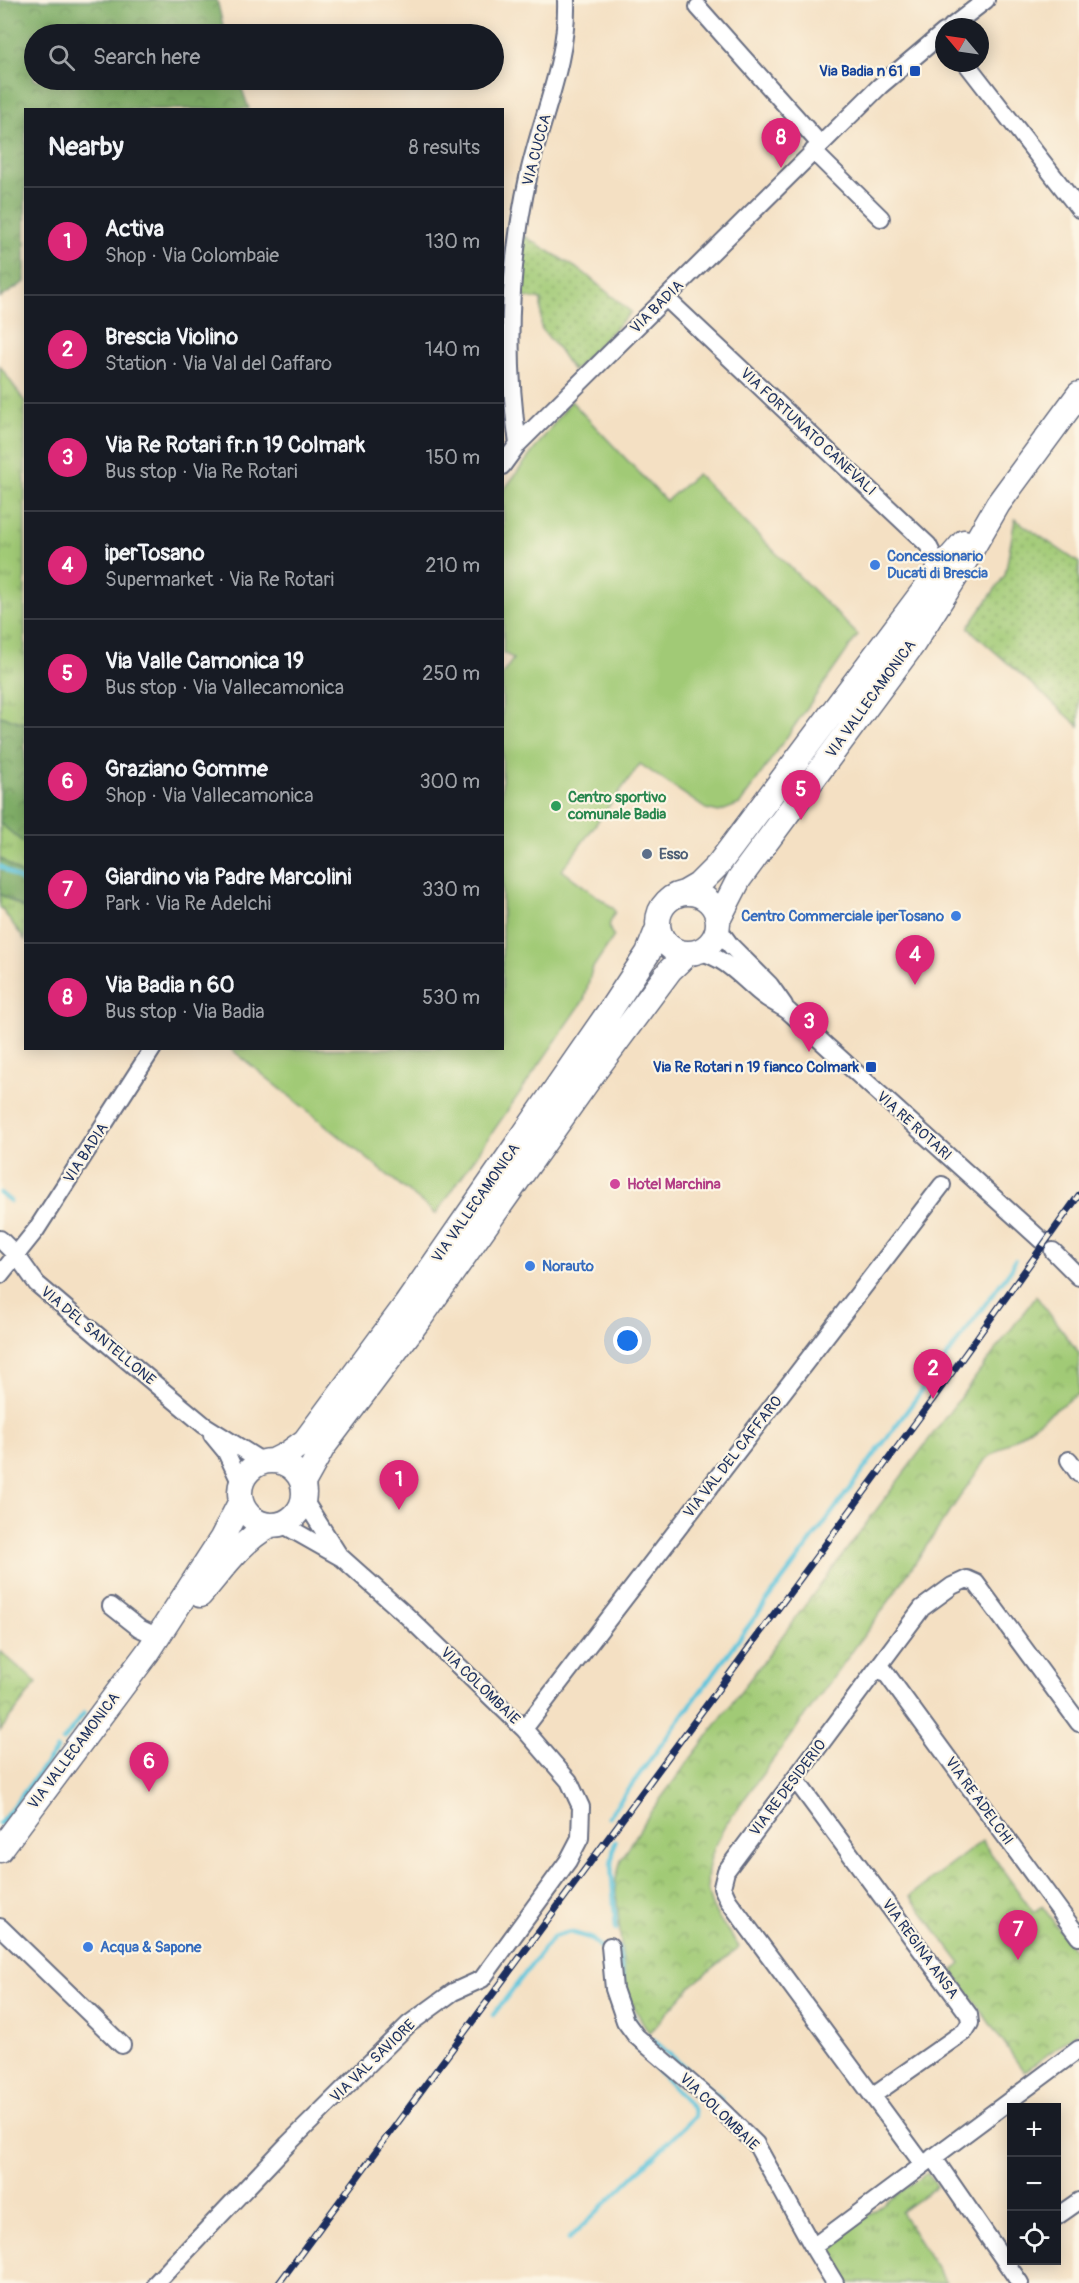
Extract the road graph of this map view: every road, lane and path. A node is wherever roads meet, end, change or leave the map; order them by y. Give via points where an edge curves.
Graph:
1 (566, 0) edge
2 (986, 0) edge
3 (698, 7) dead end
4 (962, 18) edge
5 (935, 39) edge
6 (973, 72) edge
7 (817, 148) junction
8 (1079, 209) edge
9 (881, 218) dead end
10 (666, 298) junction
11 (1079, 394) edge
12 (518, 444) junction
13 (504, 462) edge
14 (998, 504) junction
15 (937, 573) junction
16 (686, 892) junction
17 (718, 923) junction
18 (658, 928) junction
19 (693, 952) junction
20 (788, 1011) junction
21 (152, 1050) edge
22 (942, 1185) dead end
23 (0, 1239) edge
24 (17, 1256) junction
25 (0, 1275) edge
26 (1079, 1277) edge
27 (204, 1425) junction
28 (268, 1462) junction
29 (241, 1492) junction
30 (303, 1492) junction
31 (276, 1525) junction
32 (342, 1558) junction
33 (111, 1606) dead end
34 (153, 1645) junction
35 (880, 1665) junction
36 (1079, 1723) edge
37 (524, 1729) junction
38 (795, 1779) junction
39 (580, 1838) joint
40 (0, 1850) edge
41 (0, 1927) edge
42 (1079, 1937) edge
43 (610, 1946) dead end
44 (122, 2045) dead end
45 (1079, 2049) edge
46 (872, 2096) junction
47 (928, 2160) junction
48 (1079, 2201) edge
49 (1061, 2214) edge
50 (813, 2247) junction
51 (1006, 2252) edge
52 (156, 2283) edge
53 (835, 2283) edge
54 (1020, 2283) edge

1 - 12 street, VIA CUCCA via 559,66 522,209 510,314
2 - 4 street, VIA BADIA
3 - 7 street
5 - 7 street, VIA BADIA
6 - 8 street
7 - 9 street
7 - 10 street, VIA BADIA
10 - 12 street, VIA BADIA
10 - 15 street, VIA FORTUNATO CANEVALI via 928,545
11 - 14 main road, VIA VALLECAMONICA
12 - 13 street, VIA BADIA
14 - 15 main road, VIA VALLECAMONICA
14 - 17 main road, VIA VALLECAMONICA via 913,644 740,879
15 - 16 main road, VIA VALLECAMONICA via 718,865
16 - 17 main road via 707,900
16 - 18 main road via 664,904 659,911
17 - 19 main road via 711,942
17 - 20 street, VIA RE ROTARI via 730,946 770,985
18 - 19 main road via 672,948
18 - 28 main road, VIA VALLECAMONICA via 648,953 611,1010 405,1306 309,1436 287,1454
19 - 20 street, VIA RE ROTARI via 710,954 727,963
19 - 30 main road, VIA VALLECAMONICA via 670,970 421,1317 323,1446
20 - 26 street, VIA RE ROTARI
21 - 24 street, VIA BADIA
22 - 37 street, VIA VAL DEL CAFFARO
23 - 24 street, VIA DEL SANTELLONE
24 - 25 street, VIA BADIA
24 - 27 street, VIA DEL SANTELLONE via 37,1284
27 - 28 street, VIA DEL SANTELLONE
27 - 29 street, VIA DEL SANTELLONE via 226,1452
28 - 29 main road via 253,1467
28 - 30 main road via 288,1465 300,1476
29 - 31 main road via 248,1515 261,1524
29 - 34 main road, VIA VALLECAMONICA via 222,1538
30 - 31 main road via 296,1515
30 - 32 street, VIA COLOMBAIE
31 - 32 street, VIA COLOMBAIE
31 - 34 main road, VIA VALLECAMONICA via 257,1532
32 - 37 street, VIA COLOMBAIE
33 - 34 street
34 - 40 main road, VIA VALLECAMONICA
35 - 36 street, VIA RE DESIDERIO via 922,1608 967,1579 976,1583
35 - 38 street, VIA RE DESIDERIO
35 - 42 street, VIA RE ADELCHI
37 - 39 street, VIA COLOMBAIE via 569,1781 581,1807
38 - 46 street, VIA RE DESIDERIO via 726,1871 723,1887 728,1900
38 - 46 street, VIA REGINA ANSA via 969,2015 965,2031
39 - 52 street, VIA VAL SAVIORE via 482,1979 453,1992 409,2024
41 - 44 street
43 - 50 street, VIA COLOMBAIE via 614,1989 625,2021 636,2036 756,2144
45 - 47 street
46 - 47 street, VIA RE DESIDERIO
47 - 50 street
47 - 51 street, VIA RE DESIDERIO
48 - 49 street
50 - 53 street, VIA COLOMBAIE
51 - 54 street, VIA RE DESIDERIO

